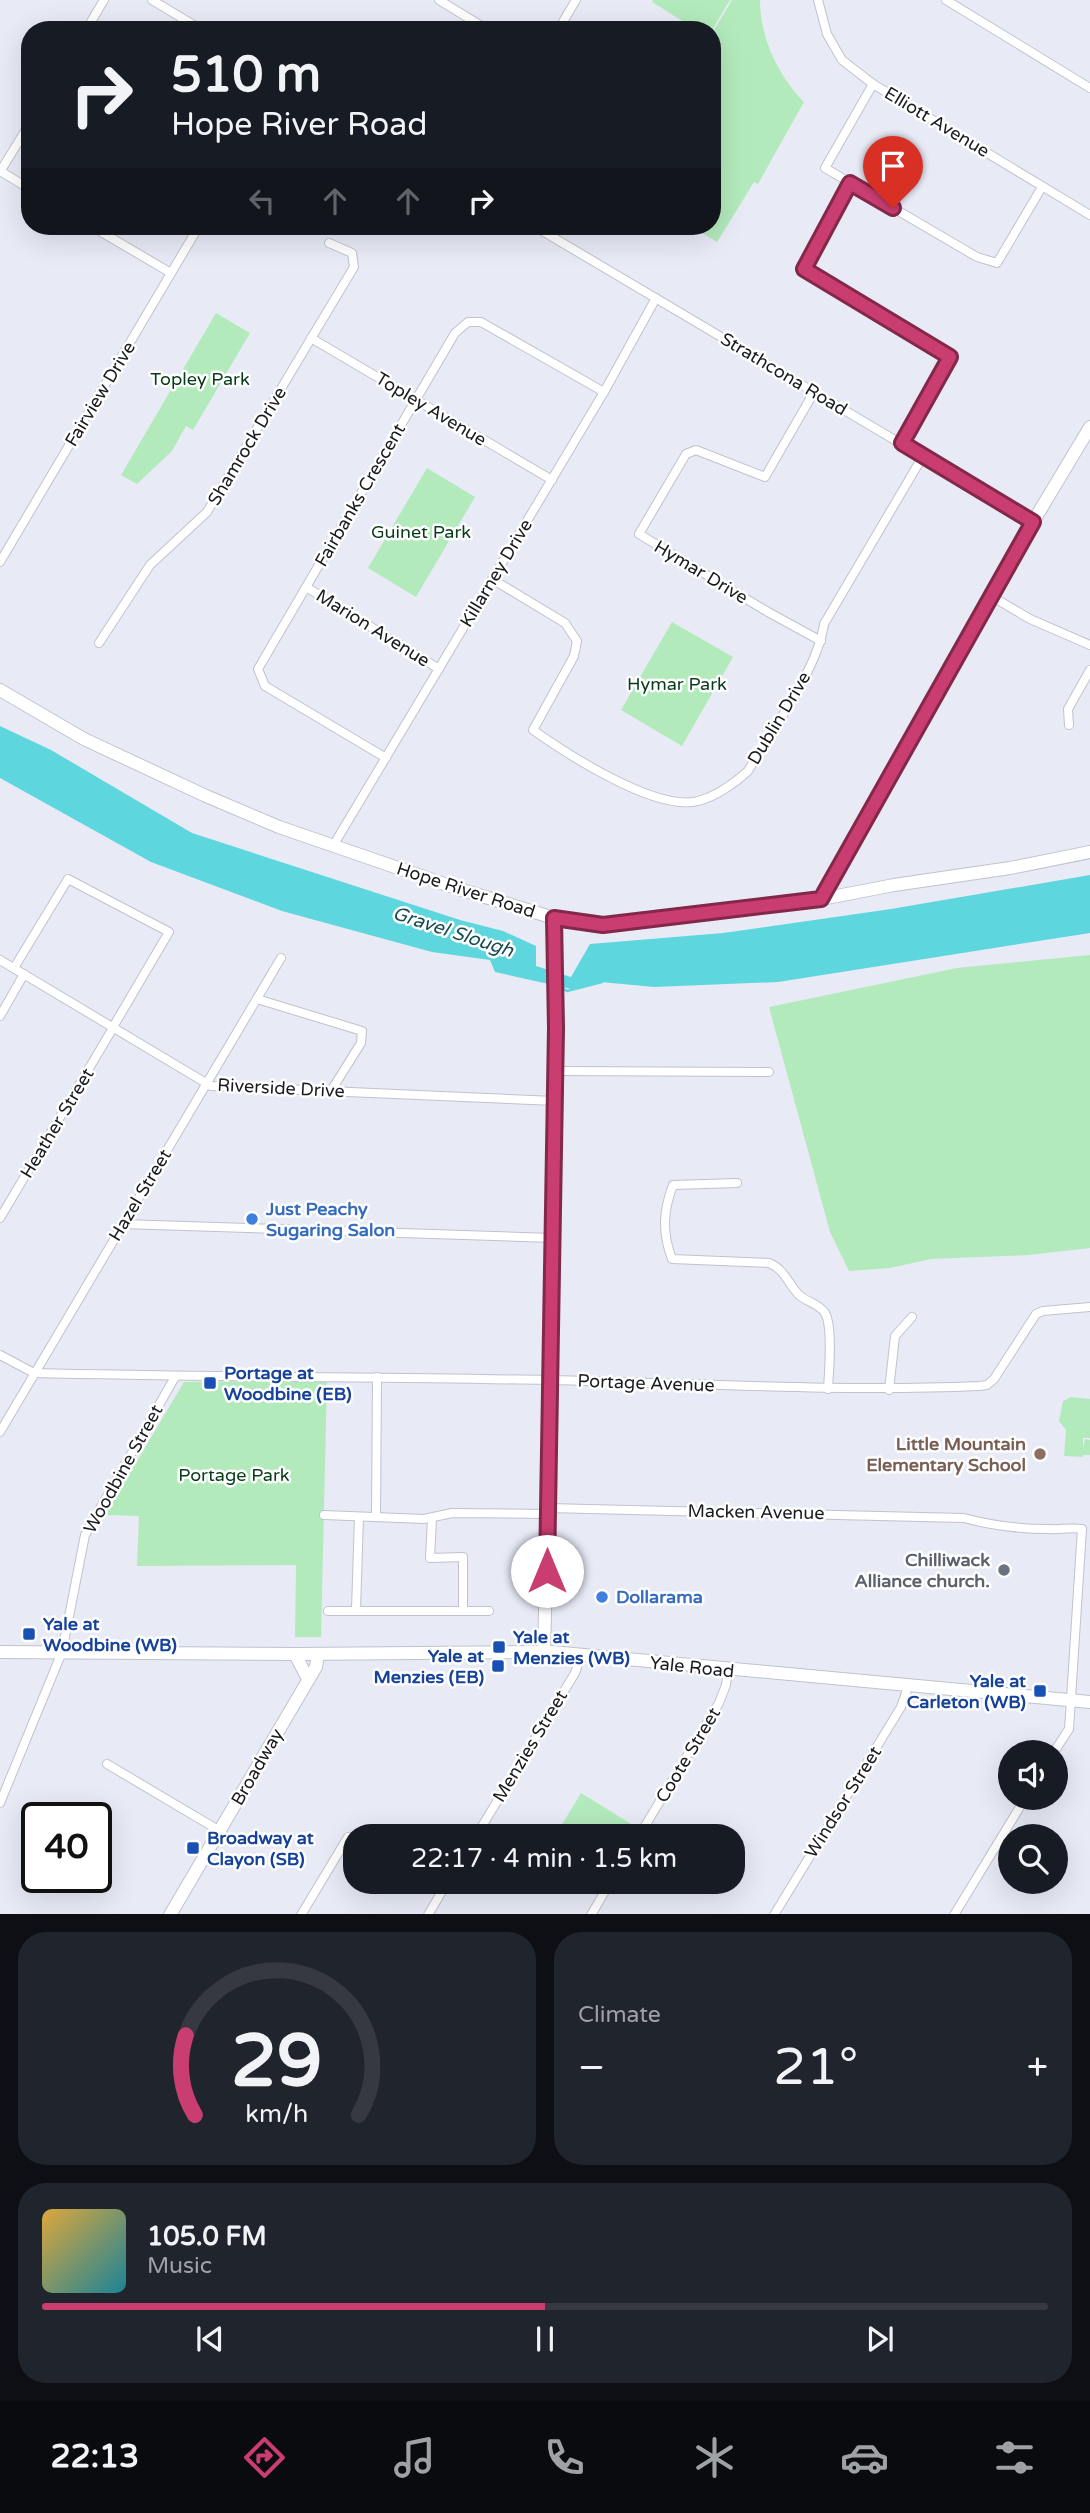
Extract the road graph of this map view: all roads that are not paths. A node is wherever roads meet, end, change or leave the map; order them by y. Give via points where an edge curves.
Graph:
1 (104, 0) edge
2 (152, 0) edge
3 (439, 0) edge
4 (576, 0) edge
5 (818, 0) edge
6 (946, 0) edge
7 (91, 21) edge
8 (187, 21) edge
9 (473, 21) edge
10 (563, 21) edge
11 (873, 84) junction
12 (1090, 88) edge
13 (21, 138) edge
14 (0, 172) edge
15 (850, 183) junction
16 (21, 184) edge
17 (1042, 187) junction
18 (1090, 215) edge
19 (106, 235) edge
20 (194, 235) edge
21 (549, 235) edge
22 (328, 243) dead end
23 (171, 273) junction
24 (656, 298) junction
25 (312, 338) junction
26 (814, 392) junction
27 (604, 393) junction
28 (416, 400) junction
29 (1090, 427) edge
30 (902, 443) junction
31 (923, 456) junction
32 (552, 480) junction
33 (1033, 522) junction
34 (0, 562) edge
35 (492, 579) junction
36 (306, 587) junction
37 (991, 596) junction
38 (821, 641) junction
39 (99, 643) dead end
40 (1090, 645) edge
41 (439, 668) junction
42 (1090, 670) edge
43 (0, 690) edge
44 (1069, 725) dead end
45 (386, 758) junction
46 (333, 846) junction
47 (1090, 852) edge
48 (821, 899) junction
49 (554, 918) junction
50 (281, 958) dead end
51 (0, 960) edge
52 (14, 968) junction
53 (24, 974) junction
54 (257, 999) junction
55 (0, 1016) edge
56 (113, 1028) junction
57 (555, 1071) junction
58 (769, 1072) dead end
59 (206, 1083) junction
60 (331, 1091) junction
61 (555, 1101) junction
62 (737, 1183) dead end
63 (0, 1218) edge
64 (122, 1224) junction
65 (553, 1238) junction
66 (1090, 1307) edge
67 (912, 1317) dead end
68 (0, 1355) edge
69 (34, 1373) junction
70 (175, 1377) junction
71 (377, 1377) junction
72 (551, 1380) junction
73 (828, 1389) junction
74 (889, 1390) junction
75 (0, 1432) edge
76 (547, 1511) junction
77 (324, 1515) dead end
78 (359, 1517) junction
79 (376, 1517) junction
80 (432, 1519) junction
81 (328, 1611) dead end
82 (356, 1611) junction
83 (463, 1611) junction
84 (489, 1611) dead end
85 (0, 1651) edge
86 (62, 1652) junction
87 (544, 1652) junction
88 (295, 1654) junction
89 (318, 1654) junction
90 (581, 1655) junction
91 (728, 1670) junction
92 (308, 1679) junction
93 (908, 1686) junction
94 (1071, 1700) junction
95 (1090, 1702) edge
96 (1062, 1740) edge
97 (107, 1764) dead end
98 (0, 1803) edge
99 (1019, 1810) edge
100 (483, 1824) edge
101 (646, 1824) edge
102 (220, 1831) junction
103 (343, 1845) edge
104 (441, 1894) edge
105 (603, 1894) edge
106 (170, 1914) edge
107 (301, 1914) edge
108 (428, 1914) edge
109 (591, 1914) edge
110 (774, 1914) edge
111 (954, 1914) edge

1 - 7 street
2 - 8 street
3 - 9 street
4 - 10 street
5 - 11 street, Elliott Avenue via 827,34 842,60
6 - 12 street
11 - 15 street via 825,168
11 - 17 street, Elliott Avenue
13 - 14 street
14 - 16 street
15 - 17 street via 977,257 997,263
15 - 30 street via 804,269 950,357
17 - 18 street, Elliott Avenue
19 - 23 street
20 - 23 street, Fairview Drive
21 - 24 street, Strathcona Road
22 - 25 street, Shamrock Drive via 352,253 354,267
23 - 34 street, Fairview Drive
24 - 26 street, Strathcona Road
24 - 27 street, Killarney Drive
25 - 28 street, Topley Avenue
25 - 39 street, Shamrock Drive via 207,512 138,579
26 - 30 street, Strathcona Road
26 - 38 street, Hymar Drive via 765,477 696,450 686,454 639,534
27 - 28 street, Fairbanks Crescent via 481,322 468,322 455,333
27 - 32 street, Killarney Drive
28 - 32 street, Topley Avenue
28 - 36 street, Fairbanks Crescent
29 - 33 street
30 - 31 street, Strathcona Road
31 - 33 street, Strathcona Road
31 - 38 street, Dublin Drive via 824,624
32 - 35 street, Killarney Drive
33 - 37 street
35 - 38 street, Dublin Drive via 565,623 577,641 533,730 615,780 660,799 696,802 735,783 748,771
35 - 41 street, Killarney Drive
36 - 41 street, Marion Avenue
36 - 45 street, Fairbanks Crescent via 258,669 265,686
37 - 40 street
37 - 48 street
41 - 45 street, Killarney Drive
42 - 44 street via 1068,709
43 - 46 street, Hope River Road via 84,739 218,801
45 - 46 street, Killarney Drive
46 - 49 street, Hope River Road
47 - 48 street, Hope River Road
48 - 49 street, Hope River Road via 603,925
49 - 57 street
50 - 54 street, Hazel Street
51 - 52 street, Riverside Drive
52 - 53 street, Riverside Drive
52 - 56 street, Heather Street via 68,879 169,932
53 - 55 street
53 - 56 street, Riverside Drive
54 - 59 street, Hazel Street
54 - 60 street via 362,1031 361,1042
56 - 59 street, Riverside Drive
56 - 63 street, Heather Street
57 - 58 street
57 - 61 street
59 - 60 street, Riverside Drive
59 - 64 street, Hazel Street
60 - 61 street, Riverside Drive
61 - 65 street
62 - 73 street via 673,1185 664,1222 672,1259 776,1266 800,1297 825,1312
64 - 65 street
64 - 69 street, Hazel Street
65 - 72 street
66 - 74 street, Portage Avenue via 1036,1314 987,1385
67 - 74 street via 895,1336
68 - 69 street, Portage Avenue
69 - 70 street, Portage Avenue
69 - 75 street, Hazel Street
70 - 71 street, Portage Avenue
70 - 86 street, Woodbine Street via 85,1535
71 - 72 street, Portage Avenue
71 - 79 street
72 - 73 street, Portage Avenue
72 - 76 street
73 - 74 street, Portage Avenue
76 - 80 street, Macken Avenue via 452,1513
76 - 87 street
76 - 94 street, Macken Avenue via 964,1518 1051,1530 1082,1529
77 - 78 street, Macken Avenue
78 - 79 street, Macken Avenue
78 - 82 street
79 - 80 street, Macken Avenue
80 - 83 street via 430,1558 463,1557
81 - 82 street
82 - 83 street
83 - 84 street
85 - 86 street, Yale Road
86 - 88 street, Yale Road
86 - 98 street, Woodbine Street
87 - 89 street, Yale Road
87 - 90 street, Yale Road
88 - 89 street, Yale Road
88 - 92 street
89 - 92 street, Broadway
90 - 91 street, Yale Road
90 - 100 street, Menzies Street via 575,1673
91 - 93 street, Yale Road
91 - 101 street, Coote Street via 719,1703
92 - 102 street, Broadway
93 - 94 street, Yale Road
93 - 110 street, Windsor Street via 901,1707
94 - 95 street, Yale Road
94 - 96 street via 1069,1729
97 - 102 street
99 - 111 street
102 - 106 street, Broadway
103 - 107 street
104 - 108 street
105 - 109 street

